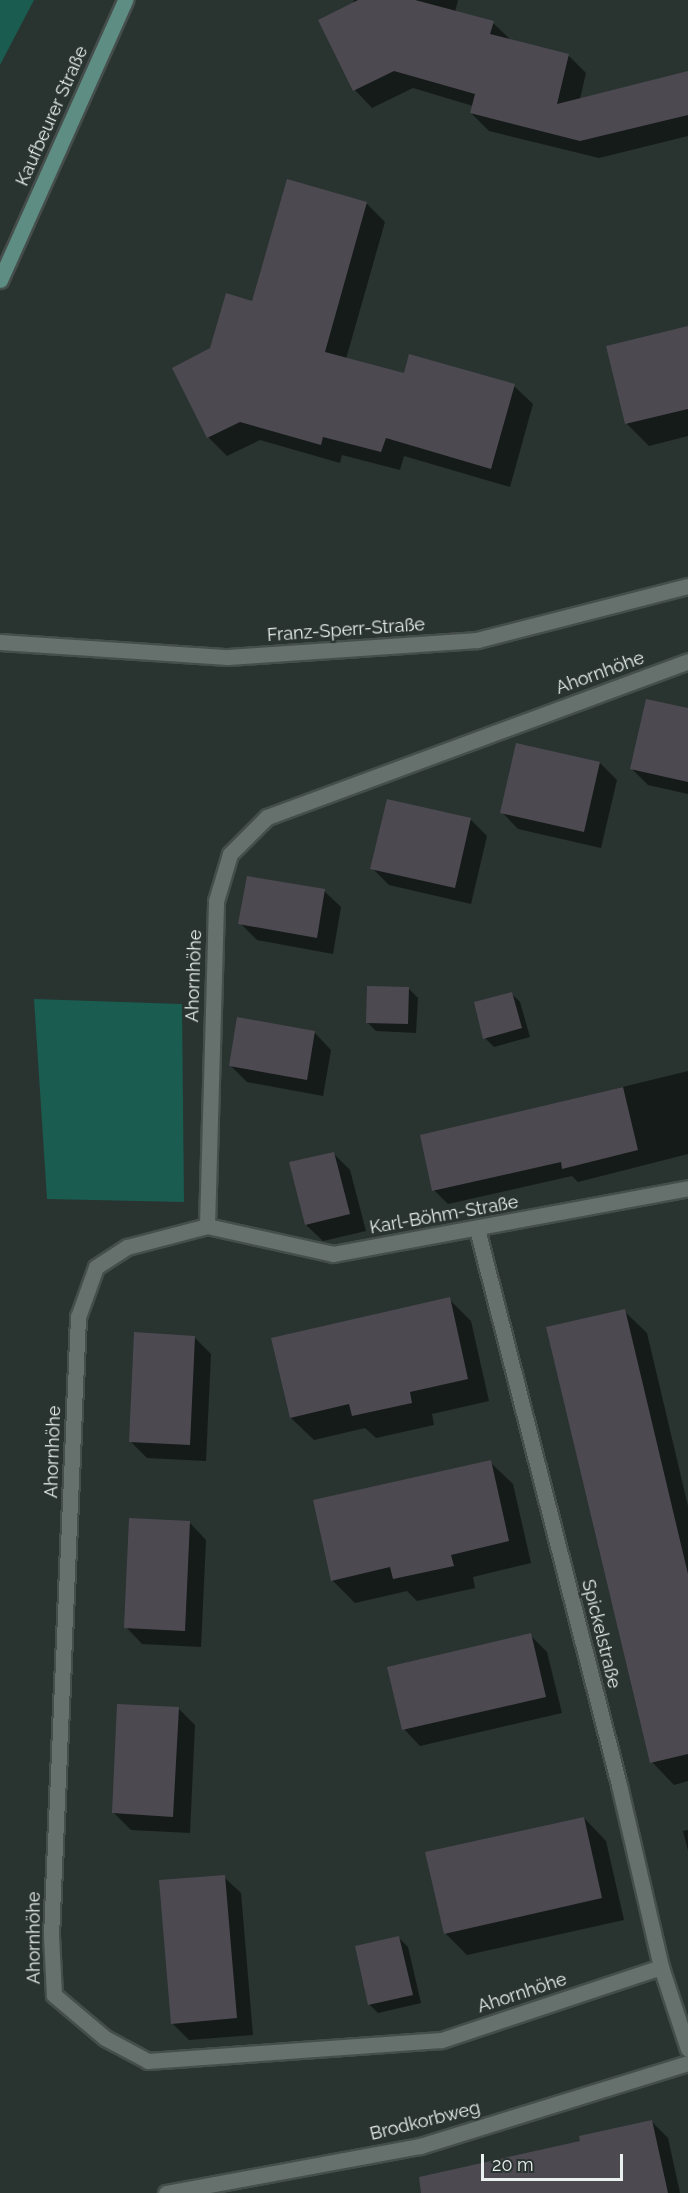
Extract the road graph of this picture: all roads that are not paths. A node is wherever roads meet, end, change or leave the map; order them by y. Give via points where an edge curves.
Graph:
1 (125, 0) edge
2 (0, 280) edge
3 (688, 586) edge
4 (0, 642) edge
5 (688, 661) edge
6 (688, 1188) edge
7 (207, 1226) junction
8 (477, 1229) junction
9 (661, 1967) junction
10 (688, 2049) edge
11 (688, 2063) edge
12 (166, 2193) edge

1 - 2 street, Kaufbeurer Straße
3 - 4 street, Franz-Sperr-Straße via 477,640 228,657
5 - 7 street, Ahornhöhe via 267,817 230,854 216,901
6 - 8 street, Karl-Böhm-Straße
7 - 8 street, Karl-Böhm-Straße via 333,1254
7 - 9 street, Ahornhöhe via 127,1247 96,1267 78,1317 51,1936 54,1995 105,2038 148,2061 441,2040
8 - 9 street, Spickelstraße via 620,1785
9 - 10 street, Spickelstraße
11 - 12 street, Brodkorbweg via 420,2146

